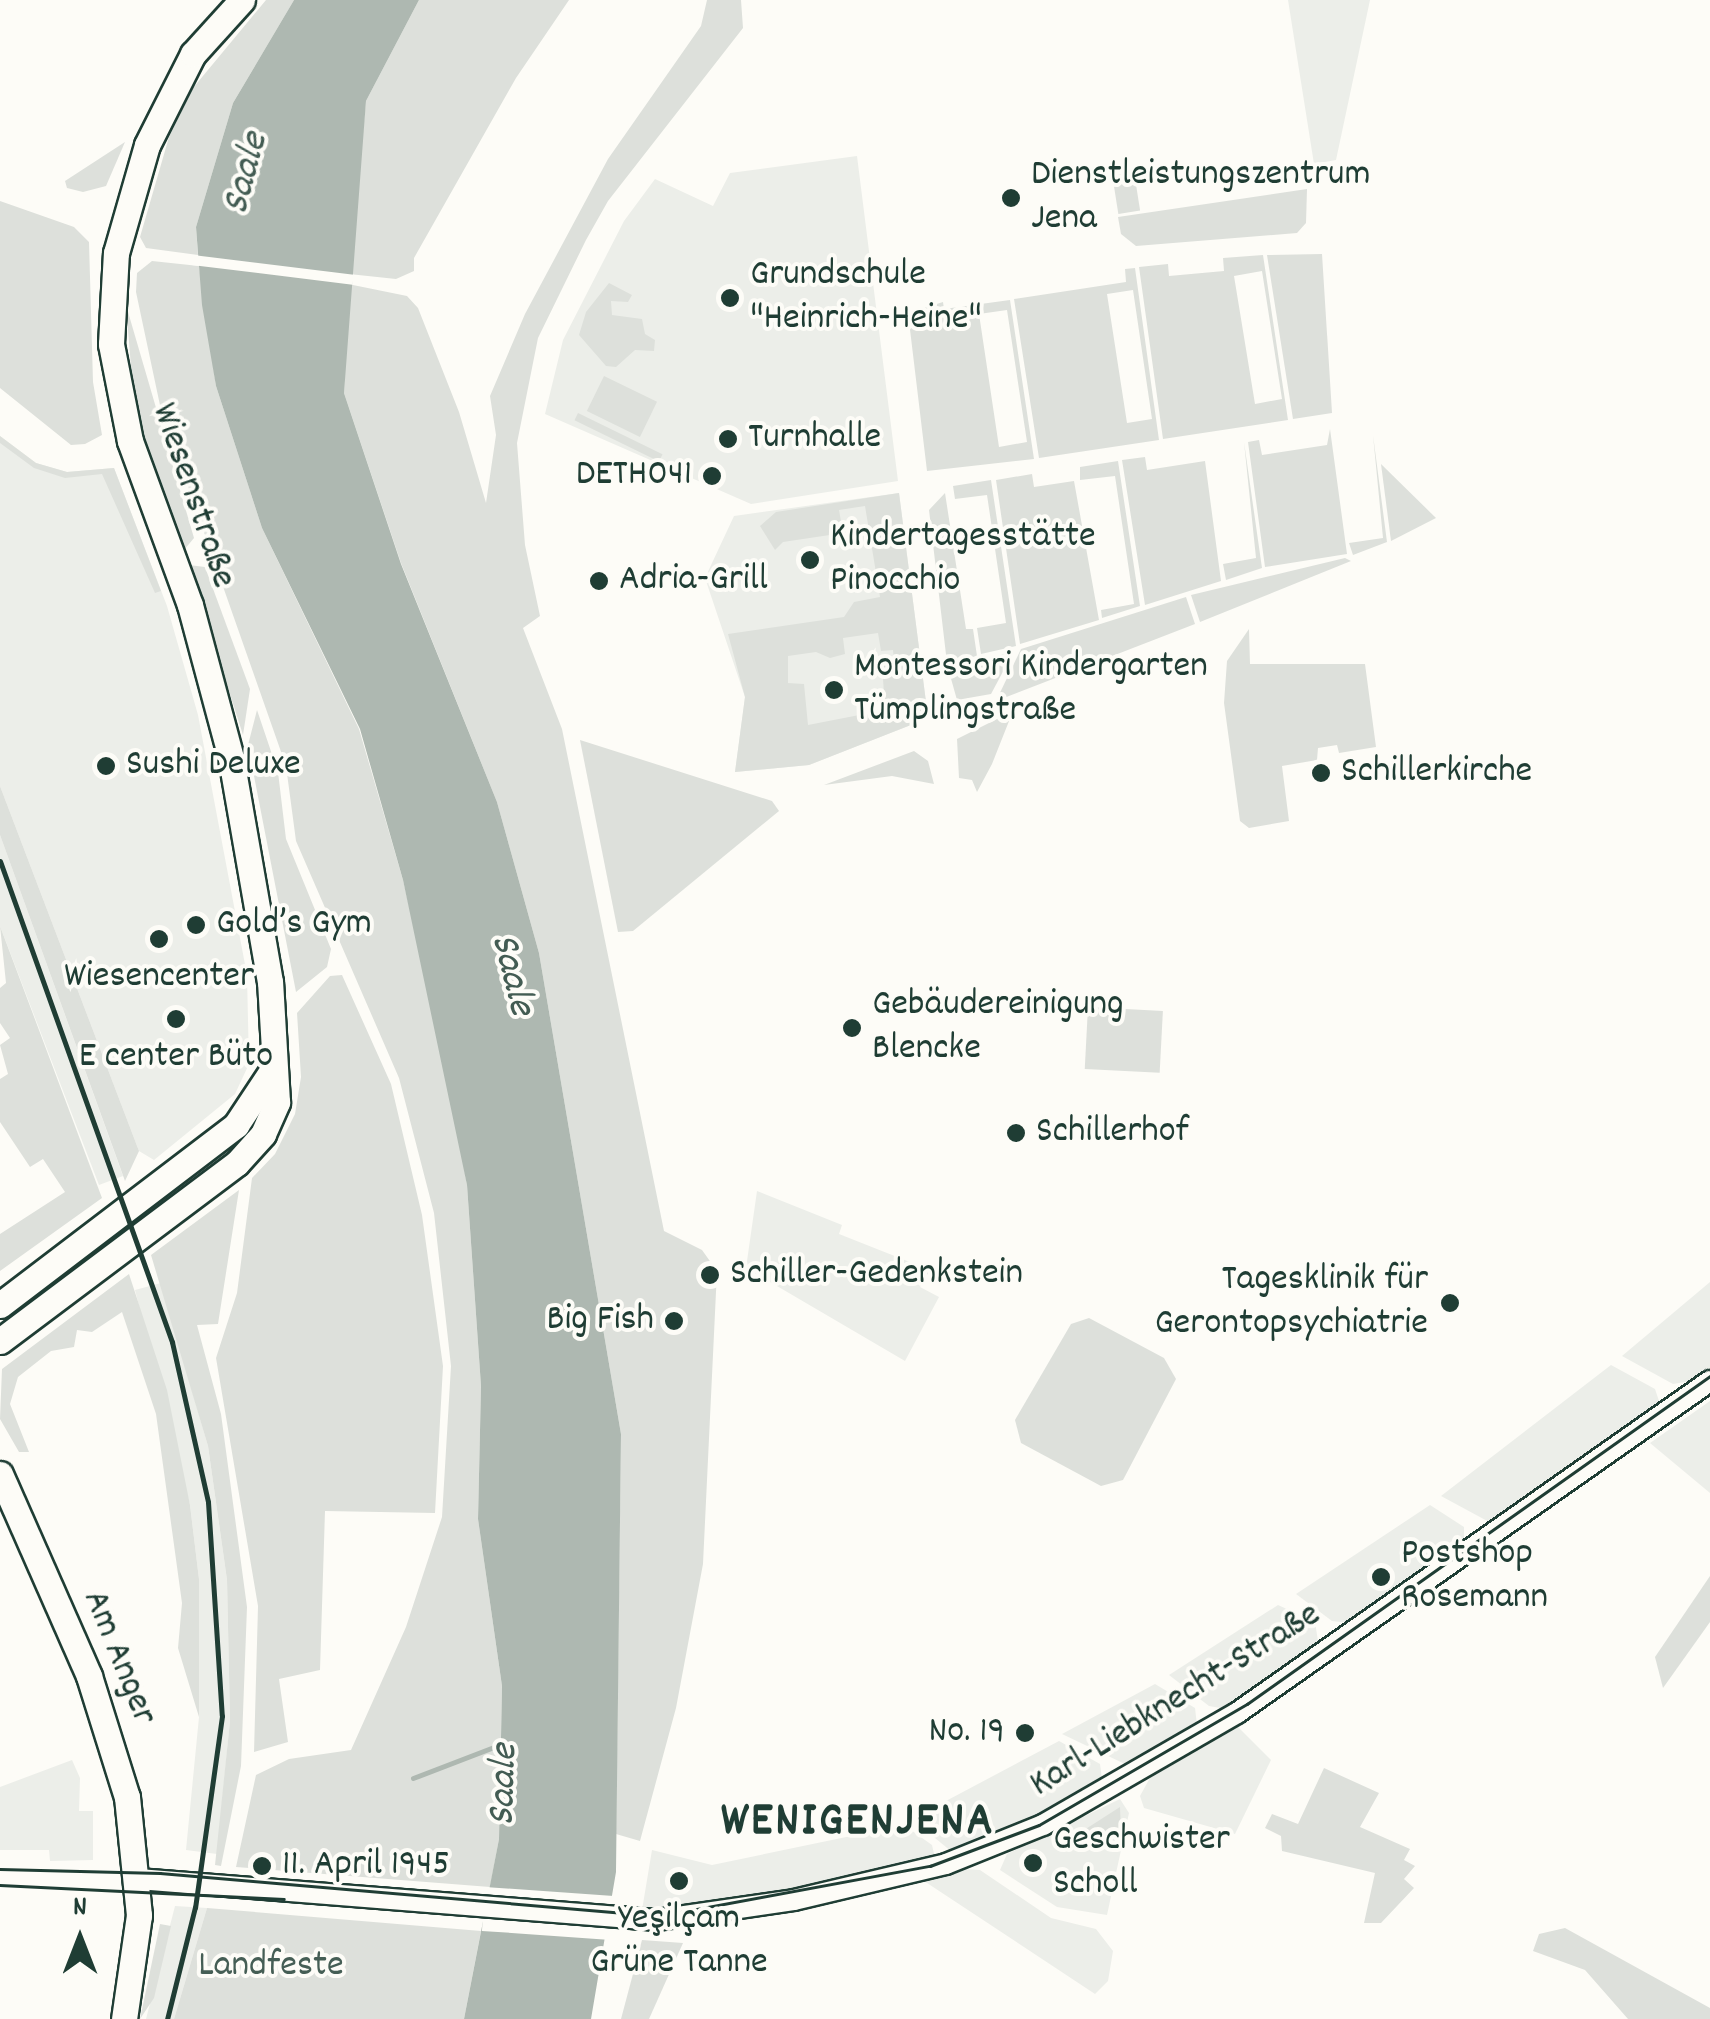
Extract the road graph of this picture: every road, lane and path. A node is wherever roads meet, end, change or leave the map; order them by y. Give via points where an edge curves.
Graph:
1 (242, 0) edge
2 (277, 1044) junction
3 (0, 1305) edge
4 (0, 1341) edge
5 (1710, 1380) edge
6 (0, 1474) edge
7 (138, 1879) junction
8 (124, 2019) edge

1 - 2 main road, Wiesenstraße via 192,54 147,145 116,253 111,344 130,441 190,605 221,714
2 - 3 main road, Wiesenstraße via 262,1094 236,1125
2 - 4 main road, Wiesenstraße via 277,1102 251,1148
5 - 7 street, Karl-Liebknecht-Straße via 1236,1713 1030,1831 932,1868 677,1920
6 - 7 main road, Am Anger via 116,1754
7 - 8 main road, Am Anger via 138,1943

